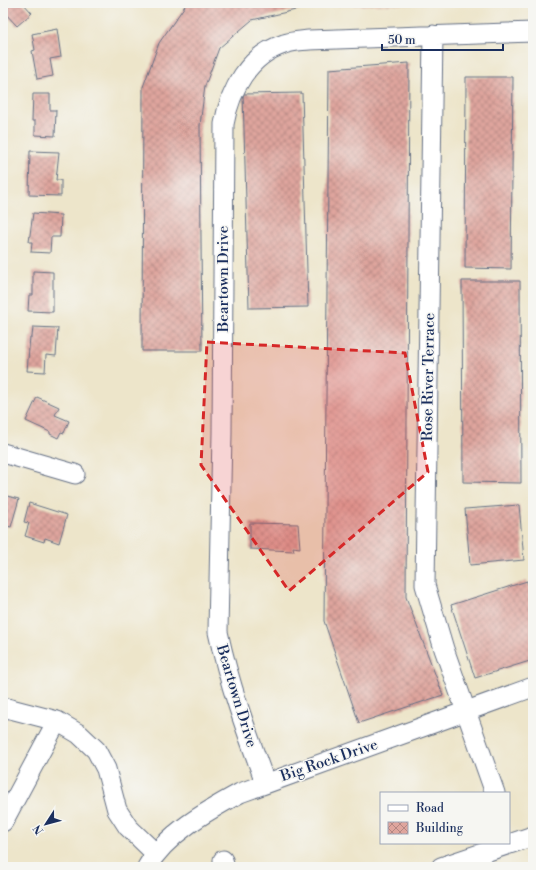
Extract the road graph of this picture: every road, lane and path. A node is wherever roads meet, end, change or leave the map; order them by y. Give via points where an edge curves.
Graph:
1 (533, 32) edge
2 (433, 35) junction
3 (3, 453) edge
4 (75, 474) dead end
5 (533, 687) edge
6 (3, 707) edge
7 (467, 711) junction
8 (57, 721) junction
9 (264, 782) junction
10 (495, 792) edge
11 (3, 822) edge
12 (533, 836) edge
13 (511, 838) edge
14 (497, 844) edge
15 (151, 860) edge
16 (441, 867) edge

1 - 2 street, Beartown Drive
2 - 7 street, Rose River Terrace via 425,585 444,649
2 - 9 street, Beartown Drive via 309,40 284,44 266,53 246,70 227,105 224,124 218,632 224,661
3 - 4 street
5 - 7 street, Big Rock Drive
6 - 8 street
7 - 9 street, Big Rock Drive
7 - 10 street, Rose River Terrace
8 - 11 street
8 - 15 street via 79,734 96,750 106,769 117,810
9 - 15 street, Big Rock Drive via 205,812
12 - 13 street
14 - 16 street

